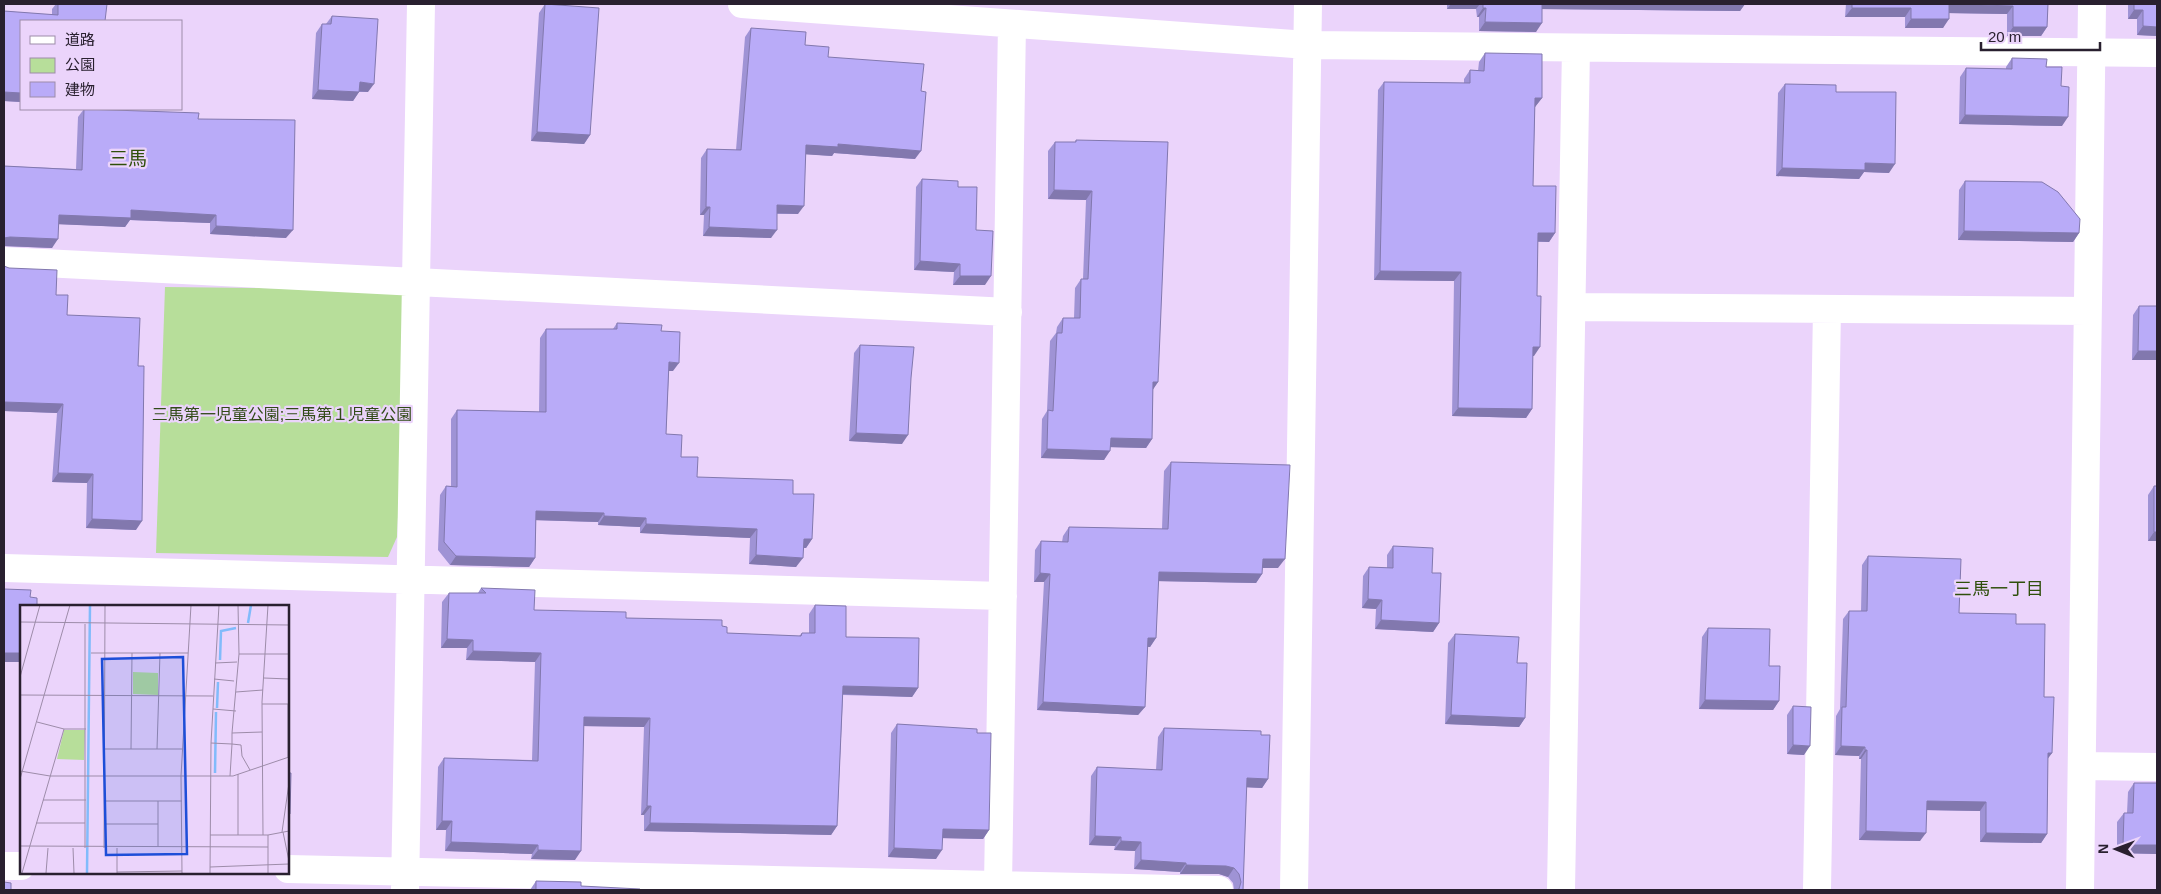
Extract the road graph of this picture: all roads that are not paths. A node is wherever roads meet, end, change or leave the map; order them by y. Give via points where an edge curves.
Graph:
1 (421, 4) edge
2 (742, 4) edge
3 (1308, 4) edge
4 (2092, 4) edge
5 (1012, 24) junction
6 (1307, 45) junction
7 (1576, 48) junction
8 (2091, 53) junction
9 (2157, 53) edge
10 (4, 261) edge
11 (416, 282) junction
12 (1572, 307) junction
13 (1827, 309) junction
14 (2088, 311) junction
15 (1008, 312) junction
16 (4, 568) edge
17 (411, 579) junction
18 (1003, 596) junction
19 (2082, 766) junction
20 (2157, 767) edge
21 (4, 866) edge
22 (20, 866) edge
23 (289, 869) edge
24 (405, 881) edge
25 (998, 885) junction
26 (1219, 890) edge
27 (1294, 890) edge
28 (1561, 890) edge
29 (1817, 890) edge
30 (2080, 890) edge

1 - 11 street
2 - 5 street
3 - 6 street
4 - 8 street
5 - 6 street
5 - 15 street
6 - 7 street
6 - 27 street
7 - 8 street
7 - 12 street
8 - 9 street
8 - 14 street
10 - 11 street
11 - 15 street
11 - 17 street
12 - 13 street
12 - 28 street
13 - 14 street
13 - 29 street
14 - 19 street
15 - 18 street
16 - 17 street
17 - 18 street
17 - 24 street
18 - 25 street
19 - 20 street
19 - 30 street
21 - 22 street
23 - 24 street
24 - 25 street
25 - 26 street

